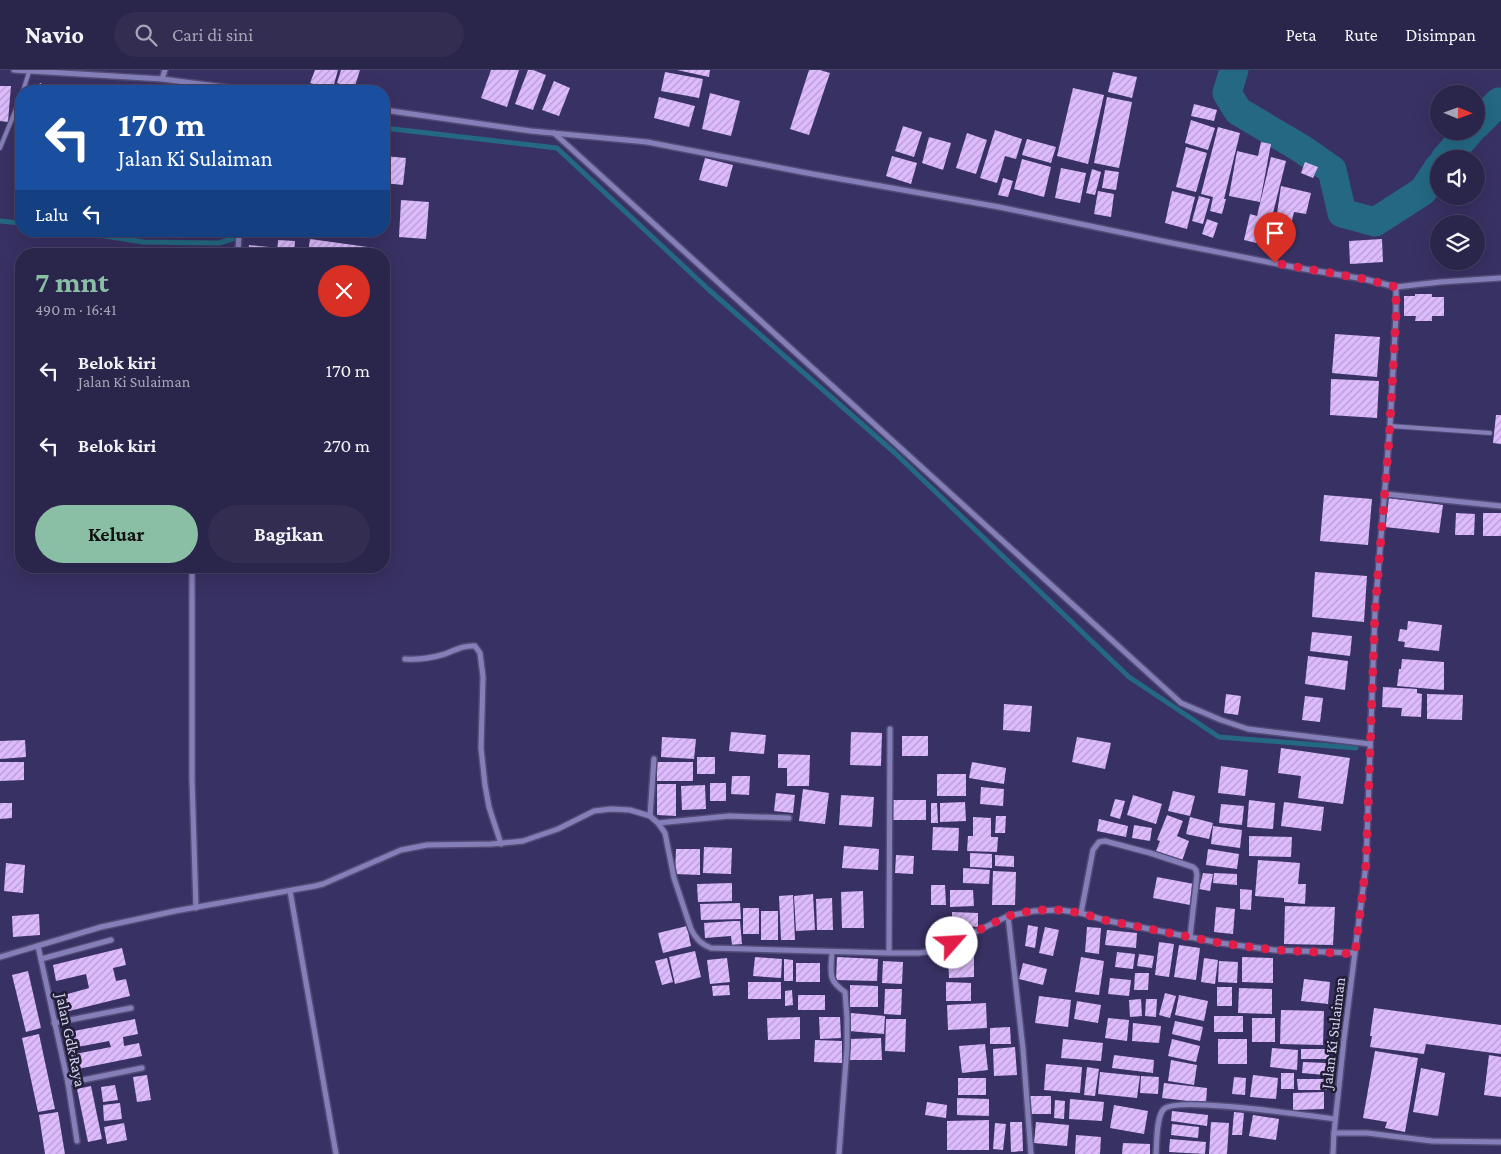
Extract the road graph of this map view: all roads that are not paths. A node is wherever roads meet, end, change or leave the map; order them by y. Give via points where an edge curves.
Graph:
1 (14, 70) edge
2 (165, 70) edge
3 (29, 72) junction
4 (162, 79) junction
5 (25, 85) edge
6 (204, 85) edge
7 (390, 111) edge
8 (15, 112) edge
9 (554, 133) junction
10 (0, 148) edge
11 (1501, 278) edge
12 (1396, 287) junction
13 (1390, 426) junction
14 (1490, 433) dead end
15 (1384, 494) junction
16 (1501, 506) edge
17 (192, 573) edge
18 (405, 659) dead end
19 (890, 729) dead end
20 (1370, 744) junction
21 (654, 759) dead end
22 (650, 816) junction
23 (789, 818) dead end
24 (658, 823) junction
25 (501, 844) junction
26 (290, 891) junction
27 (196, 908) junction
28 (1081, 913) junction
29 (1008, 916) junction
30 (1190, 937) junction
31 (111, 940) dead end
32 (38, 946) junction
33 (832, 952) junction
34 (889, 953) junction
35 (1355, 954) junction
36 (0, 957) edge
37 (41, 959) junction
38 (130, 1008) dead end
39 (54, 1023) junction
40 (142, 1068) dead end
41 (68, 1083) junction
42 (1336, 1119) junction
43 (1334, 1133) junction
44 (76, 1141) dead end
45 (1501, 1142) edge
46 (336, 1154) edge
47 (839, 1154) edge
48 (1031, 1154) edge
49 (1156, 1154) edge
50 (1334, 1154) edge

1 - 3 street
2 - 4 street
3 - 4 street
3 - 5 lane
4 - 6 street
7 - 9 street
8 - 10 lane
9 - 12 street via 647,142 998,206
9 - 20 street via 1181,703 1248,729
11 - 12 street
12 - 13 street, Jalan Ki Sulaiman
13 - 14 lane
13 - 15 street, Jalan Ki Sulaiman
15 - 16 street
15 - 20 street, Jalan Ki Sulaiman
17 - 27 street
18 - 25 street via 418,660 467,645 475,646 480,653 483,677 481,748 485,785
19 - 34 street
20 - 35 street, Jalan Ki Sulaiman via 1366,865
21 - 22 street
22 - 24 street
22 - 25 street via 630,810 594,811 567,826 531,839
23 - 24 street via 730,816
24 - 33 street via 665,834 674,878 691,929 700,942 712,948
25 - 26 street via 409,848 324,884
26 - 27 street
26 - 46 street
27 - 32 street via 101,927
28 - 29 street via 1034,910
28 - 30 street
28 - 30 street via 1093,850 1099,842 1105,841 1196,870
29 - 34 street via 939,950
29 - 48 street
30 - 35 street via 1274,950
31 - 37 street
32 - 36 street
32 - 37 street, Jalan Gdk Raya
33 - 34 street
33 - 47 street via 831,975 833,983 845,992 848,1018
35 - 42 street, Jalan Ki Sulaiman
37 - 39 street, Jalan Gdk Raya
38 - 39 street
39 - 41 street, Jalan Gdk Raya
40 - 41 street
41 - 44 street, Jalan Gdk Raya
42 - 43 street, Jalan Ki Sulaiman
42 - 49 street via 1175,1104 1161,1113
43 - 45 street via 1367,1133 1432,1141
43 - 50 street, Jalan Ki Sulaiman

